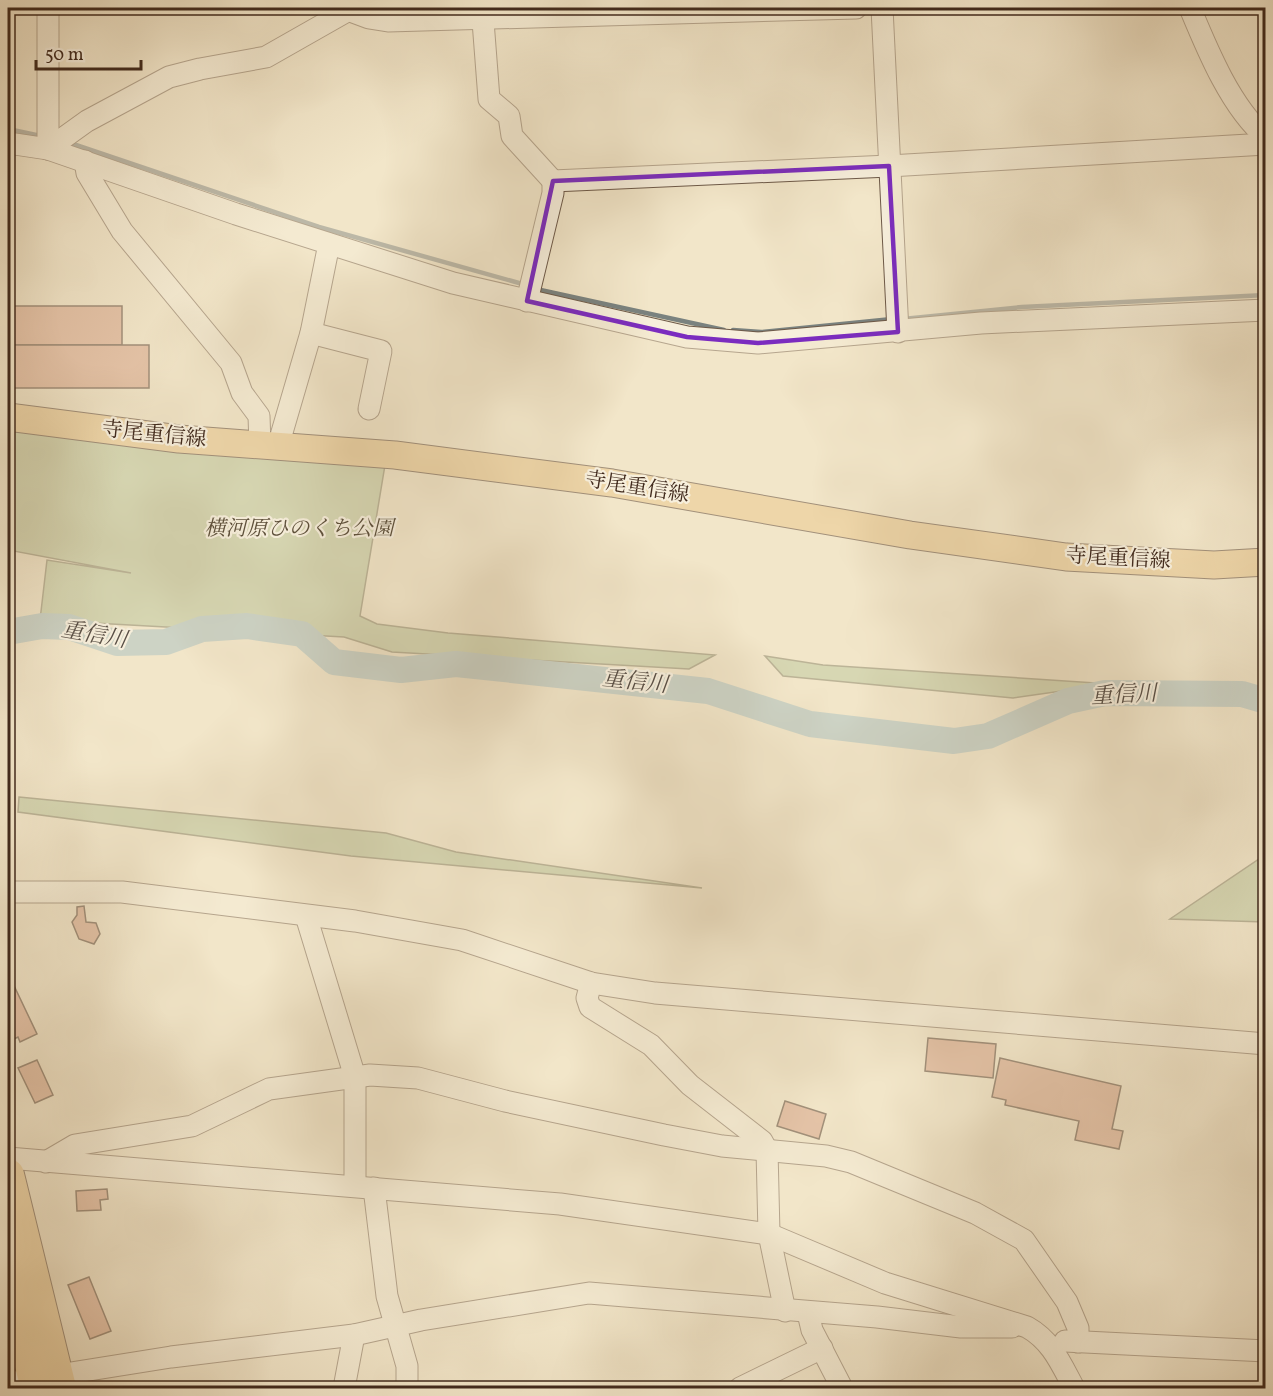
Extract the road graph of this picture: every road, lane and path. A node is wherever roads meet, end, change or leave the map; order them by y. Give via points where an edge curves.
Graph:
1 (48, 8) edge
2 (856, 8) edge
3 (882, 8) edge
4 (1190, 8) edge
5 (344, 9) edge
6 (483, 13) edge
7 (1266, 137) edge
8 (8, 142) edge
9 (1266, 144) edge
10 (48, 149) junction
11 (85, 161) junction
12 (889, 166) junction
13 (553, 181) junction
14 (329, 244) junction
15 (527, 301) junction
16 (1266, 310) edge
17 (898, 332) junction
18 (311, 333) junction
19 (369, 410) dead end
20 (8, 417) edge
21 (269, 446) junction
22 (1266, 562) edge
23 (8, 892) edge
24 (306, 915) junction
25 (591, 983) junction
26 (1266, 1044) edge
27 (355, 1077) junction
28 (767, 1150) junction
29 (8, 1158) edge
30 (46, 1162) junction
31 (8, 1175) edge
32 (365, 1187) junction
33 (769, 1234) junction
34 (8, 1276) edge
35 (785, 1311) junction
36 (808, 1313) junction
37 (394, 1326) junction
38 (1027, 1327) junction
39 (354, 1335) junction
40 (1046, 1341) junction
41 (1078, 1342) junction
42 (822, 1348) junction
43 (1266, 1351) edge
44 (30, 1383) edge
45 (344, 1389) edge
46 (407, 1389) edge
47 (740, 1389) edge
48 (842, 1389) edge
49 (1074, 1389) edge

1 - 10 street
2 - 6 street
3 - 12 street
4 - 7 street via 1250,124
5 - 6 street via 388,21
5 - 10 street via 266,57 169,77 87,121
6 - 13 street via 489,99 508,116 512,136
8 - 10 street
9 - 12 street
10 - 11 street
11 - 14 street
11 - 21 street via 87,173 122,231 231,363 242,393 259,416
12 - 13 street
12 - 17 street
13 - 15 street
14 - 15 street via 453,283
14 - 18 street
15 - 17 street via 723,342
16 - 17 street via 981,323
18 - 19 street via 381,351
18 - 21 street
20 - 21 main road, 寺尾重信線
21 - 22 main road, 寺尾重信線 via 395,455 612,483 909,535 1066,557 1214,565
23 - 24 street via 134,893
24 - 25 street via 462,940
24 - 27 street
25 - 26 street via 655,993
25 - 28 street via 587,998 590,1007 651,1045 690,1085 754,1132
27 - 28 street via 418,1078 664,1135
27 - 30 street via 269,1089 192,1125 75,1145
27 - 32 street
28 - 33 street
28 - 41 street via 851,1162 1009,1230 1034,1251 1067,1302 1078,1328
29 - 30 street
30 - 32 street
31 - 44 highway
32 - 33 street via 560,1204
32 - 37 street
33 - 35 street
33 - 38 street via 885,1283
34 - 44 highway
35 - 36 street
35 - 37 street via 589,1293
36 - 38 street via 961,1327
36 - 42 street
37 - 39 street
37 - 46 street via 407,1366
38 - 40 street
39 - 44 street via 171,1357
39 - 45 street
40 - 41 street
40 - 49 street
41 - 43 street
42 - 47 street
42 - 48 street

